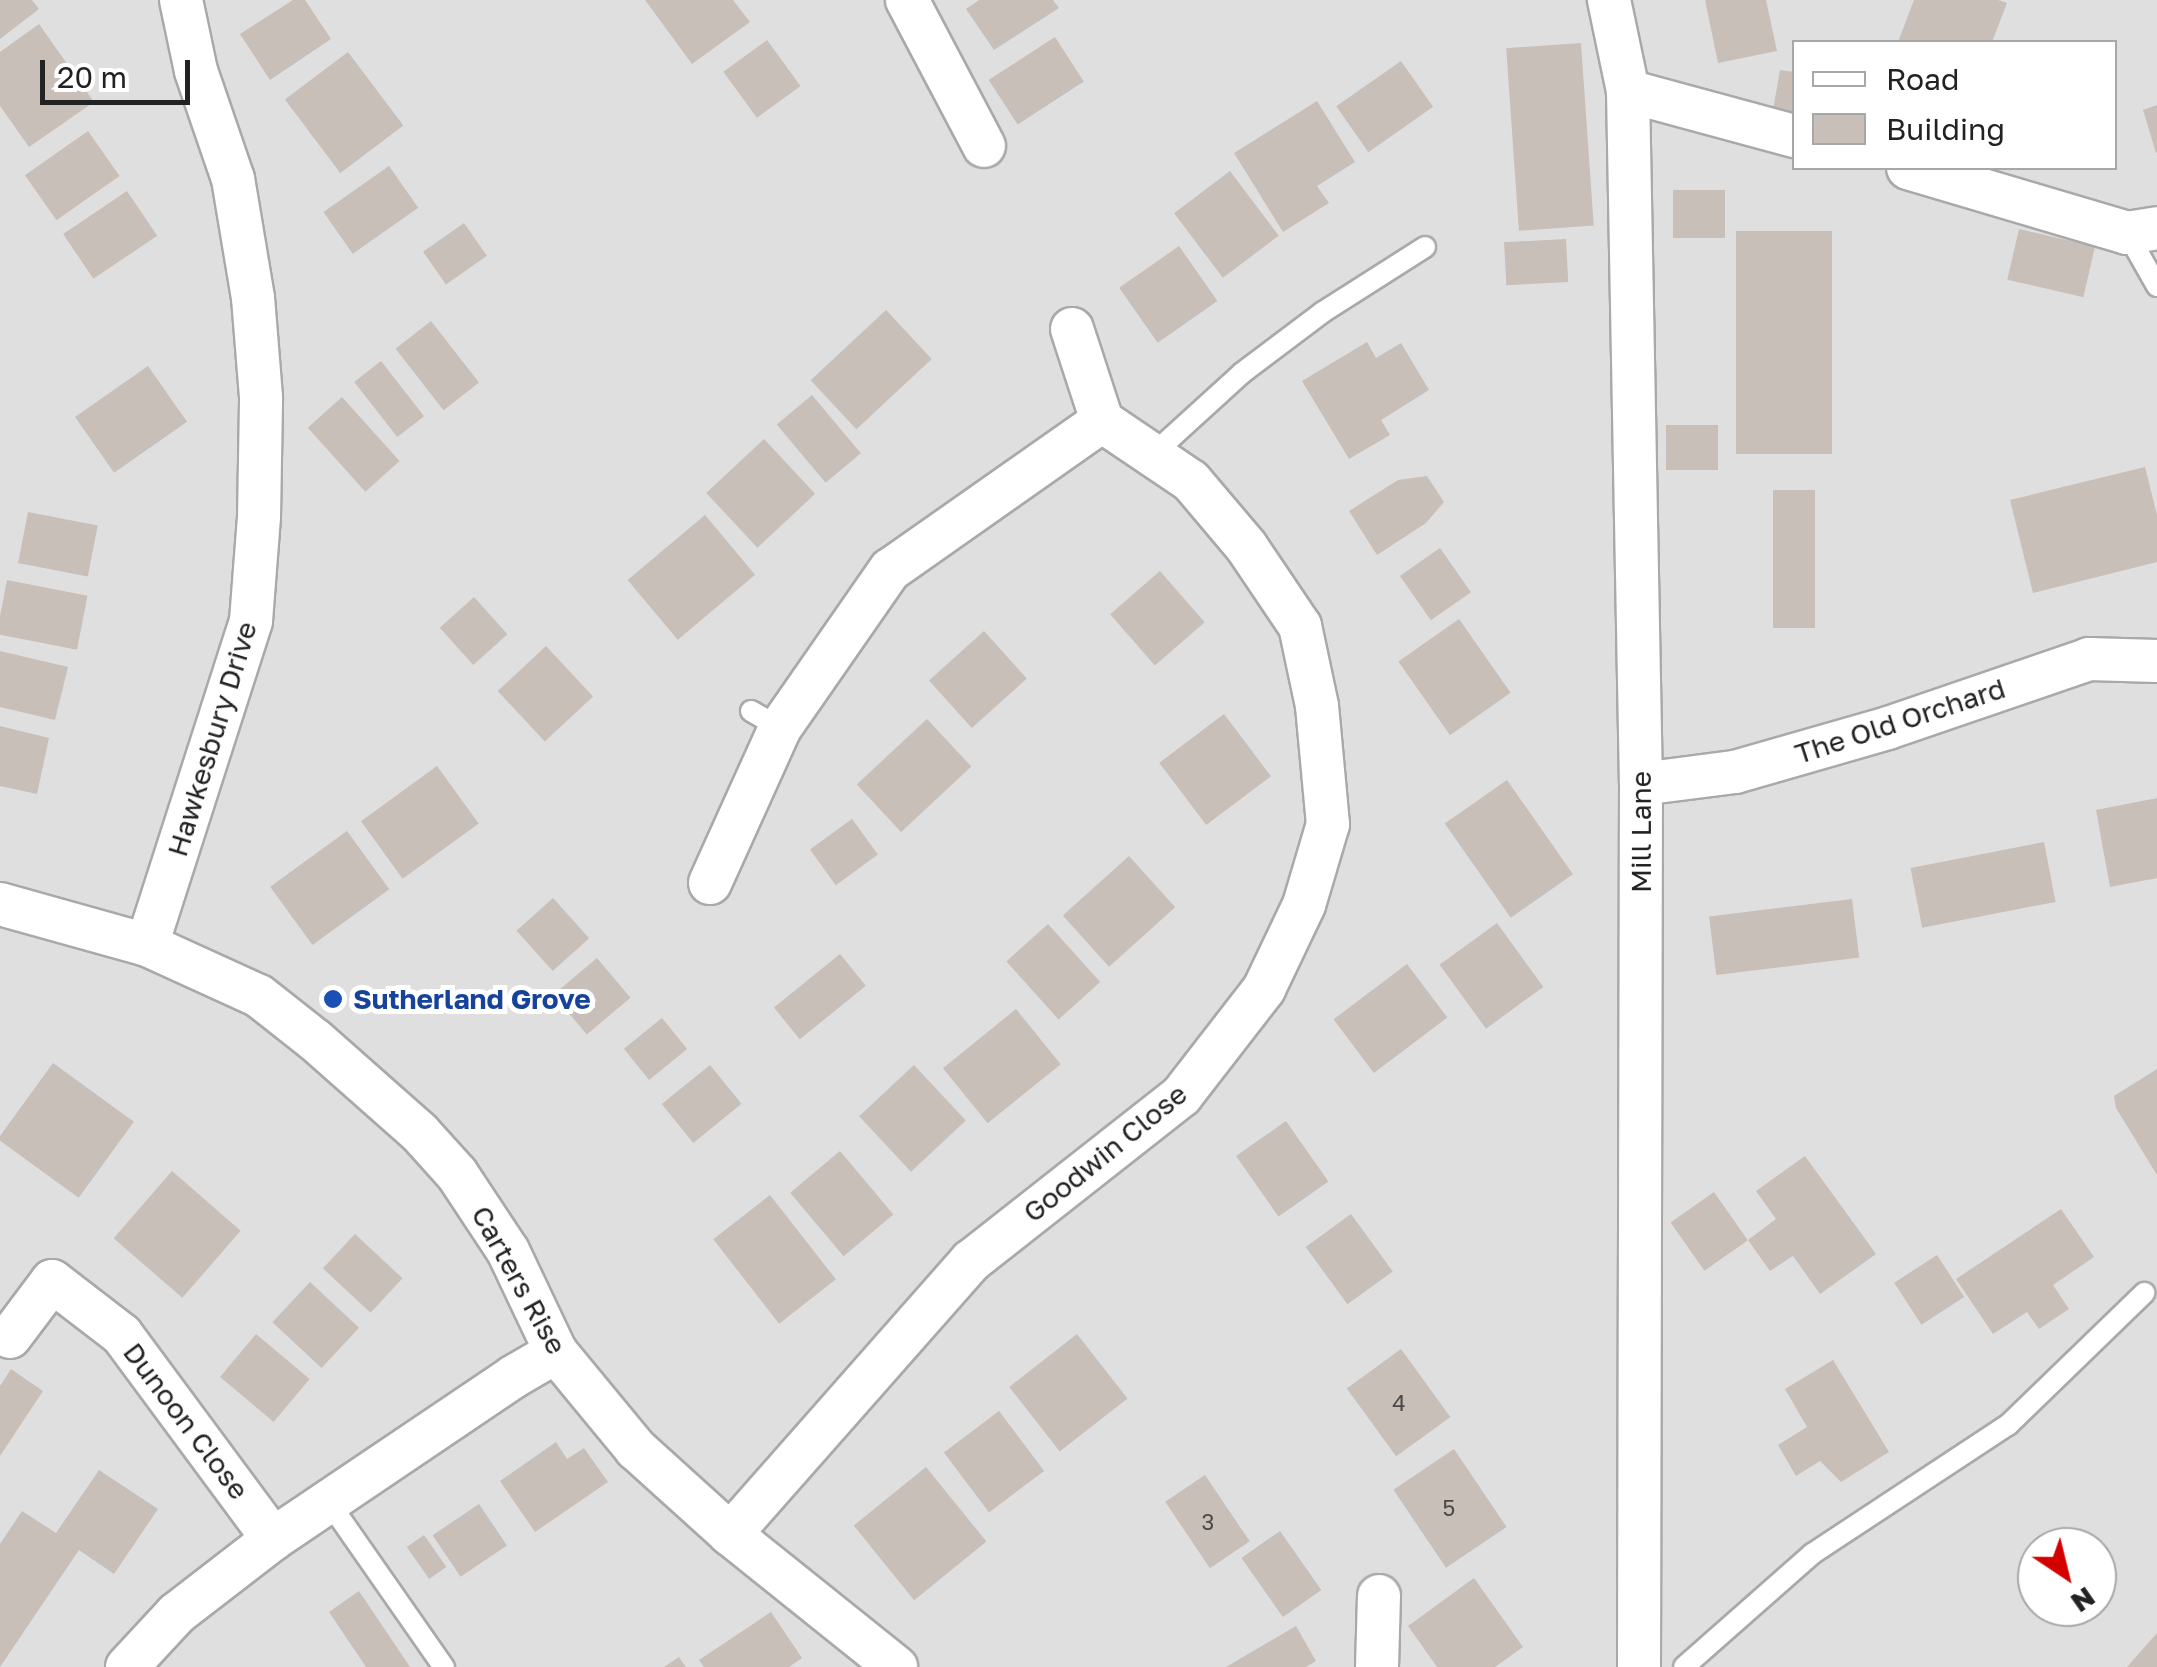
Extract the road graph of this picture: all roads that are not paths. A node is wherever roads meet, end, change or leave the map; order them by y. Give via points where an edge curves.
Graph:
1 (182, 0) edge
2 (906, 0) edge
3 (1609, 0) edge
4 (1628, 91) junction
5 (1792, 135) edge
6 (984, 146) dead end
7 (1915, 170) edge
8 (2142, 231) edge
9 (1425, 247) dead end
10 (2157, 286) edge
11 (1072, 329) dead end
12 (1102, 421) junction
13 (1152, 455) junction
14 (2157, 660) edge
15 (1640, 784) junction
16 (710, 883) dead end
17 (0, 904) edge
18 (147, 945) junction
19 (2144, 1293) dead end
20 (10, 1337) dead end
21 (556, 1352) junction
22 (328, 1501) junction
23 (730, 1534) junction
24 (273, 1538) junction
25 (1379, 1596) dead end
26 (127, 1667) edge
27 (444, 1667) edge
28 (896, 1667) edge
29 (1377, 1667) edge
30 (1639, 1667) edge
31 (1684, 1667) edge

1 - 18 street, Hawkesbury Drive via 196,71 233,178 253,298 259,516 251,621
2 - 6 street
3 - 4 street, Mill Lane
4 - 5 street
4 - 15 street, Mill Lane
7 - 8 street
8 - 10 lane
9 - 13 lane via 1242,373
11 - 12 street
12 - 13 street, Goodwin Close
12 - 16 street via 890,570 765,719
13 - 23 street, Goodwin Close via 1191,481 1300,626 1318,706 1328,824 1304,905 1264,989 1181,1096 971,1262
14 - 15 street, The Old Orchard via 2088,659 1734,772
15 - 30 street, Mill Lane
17 - 18 street, Carters Rise
18 - 21 street, Carters Rise via 259,996 420,1133 458,1174 508,1251
19 - 31 lane via 2008,1425 1812,1554
20 - 24 street, Dunoon Close via 52,1280 122,1335
21 - 22 street
21 - 23 street, Carters Rise via 636,1449
22 - 24 street
22 - 27 lane
23 - 28 street, Carters Rise
24 - 26 street via 176,1614
25 - 29 street

